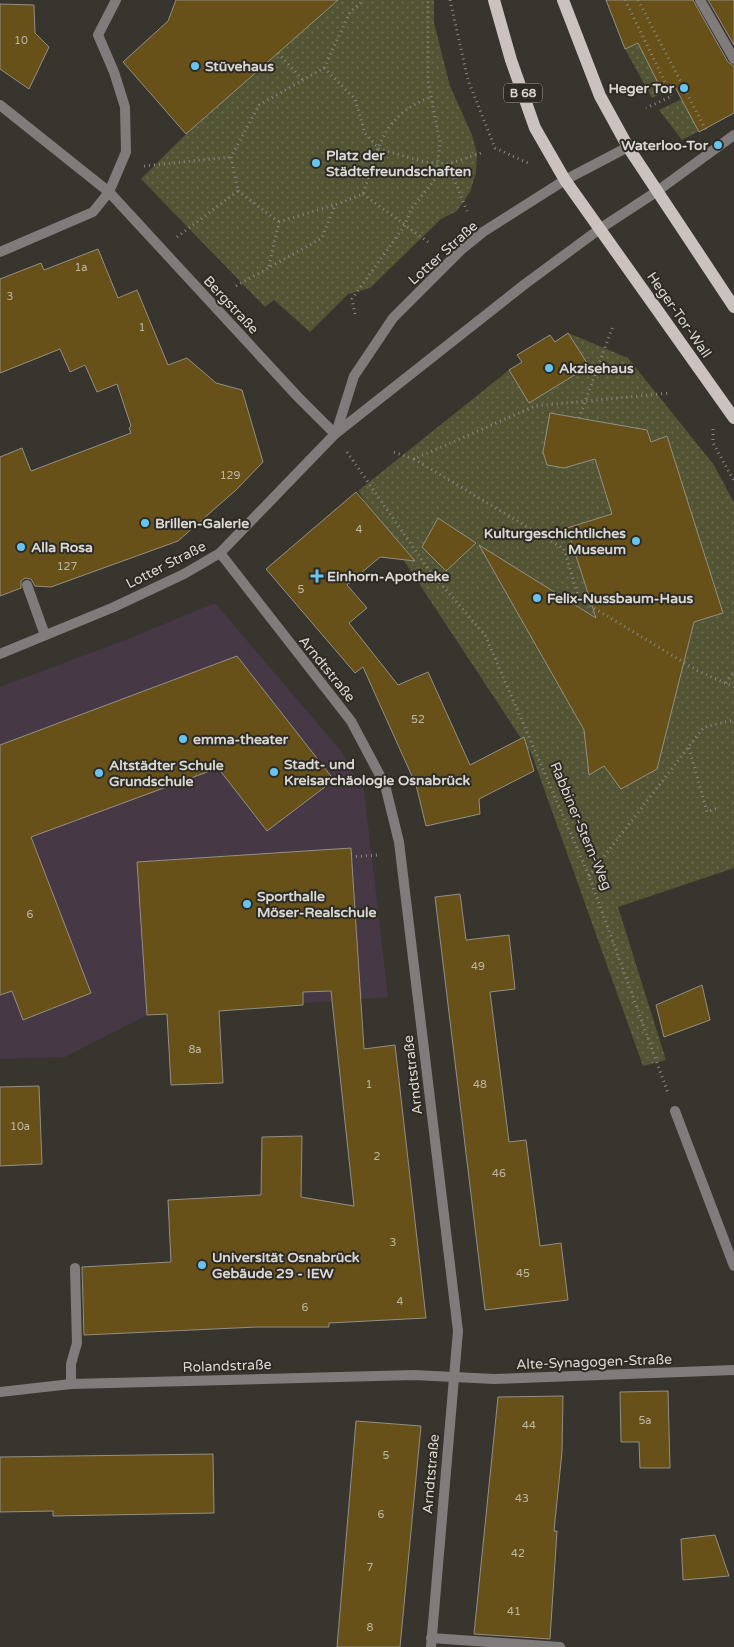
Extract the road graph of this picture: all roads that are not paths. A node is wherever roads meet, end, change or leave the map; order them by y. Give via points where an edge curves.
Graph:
1 (116, 0) edge
2 (494, 0) edge
3 (563, 0) edge
4 (700, 0) edge
5 (734, 59) edge
6 (0, 105) edge
7 (734, 135) edge
8 (628, 147) junction
9 (565, 180) junction
10 (109, 192) junction
11 (656, 192) junction
12 (600, 228) junction
13 (0, 252) edge
14 (734, 307) edge
15 (734, 418) edge
16 (335, 434) junction
17 (220, 553) junction
18 (26, 585) dead end
19 (45, 635) junction
20 (0, 654) edge
21 (675, 1111) road end
22 (734, 1266) edge
23 (75, 1268) dead end
24 (734, 1370) edge
25 (455, 1376) junction
26 (71, 1384) junction
27 (0, 1392) edge
28 (431, 1642) edge
29 (560, 1647) edge

1 - 10 street via 98,35 125,107 126,152
2 - 9 main road, B 68 via 535,128
3 - 8 main road via 600,96
4 - 5 street
6 - 10 street, Bergstraße
7 - 11 street, Lotter Straße
8 - 9 street, Lotter Straße
8 - 11 main road
9 - 12 main road, B 68
9 - 16 street, Lotter Straße via 476,238 393,318 354,376
10 - 13 street via 93,212
10 - 16 street, Bergstraße
11 - 12 street, Lotter Straße
11 - 14 main road
12 - 15 main road, Heger-Tor-Wall / B 68
12 - 16 street, Lotter Straße
16 - 17 street, Lotter Straße
17 - 19 street, Lotter Straße via 114,607
17 - 25 street, Arndtstraße via 351,721 385,785 399,842 458,1330
18 - 19 street
19 - 20 street, Lotter Straße
21 - 22 street
23 - 26 street via 77,1343 71,1364
24 - 25 street, Alte-Synagogen-Straße via 494,1379
25 - 26 street, Rolandstraße
25 - 28 street, Arndtstraße
26 - 27 street, Rolandstraße
28 - 29 street

